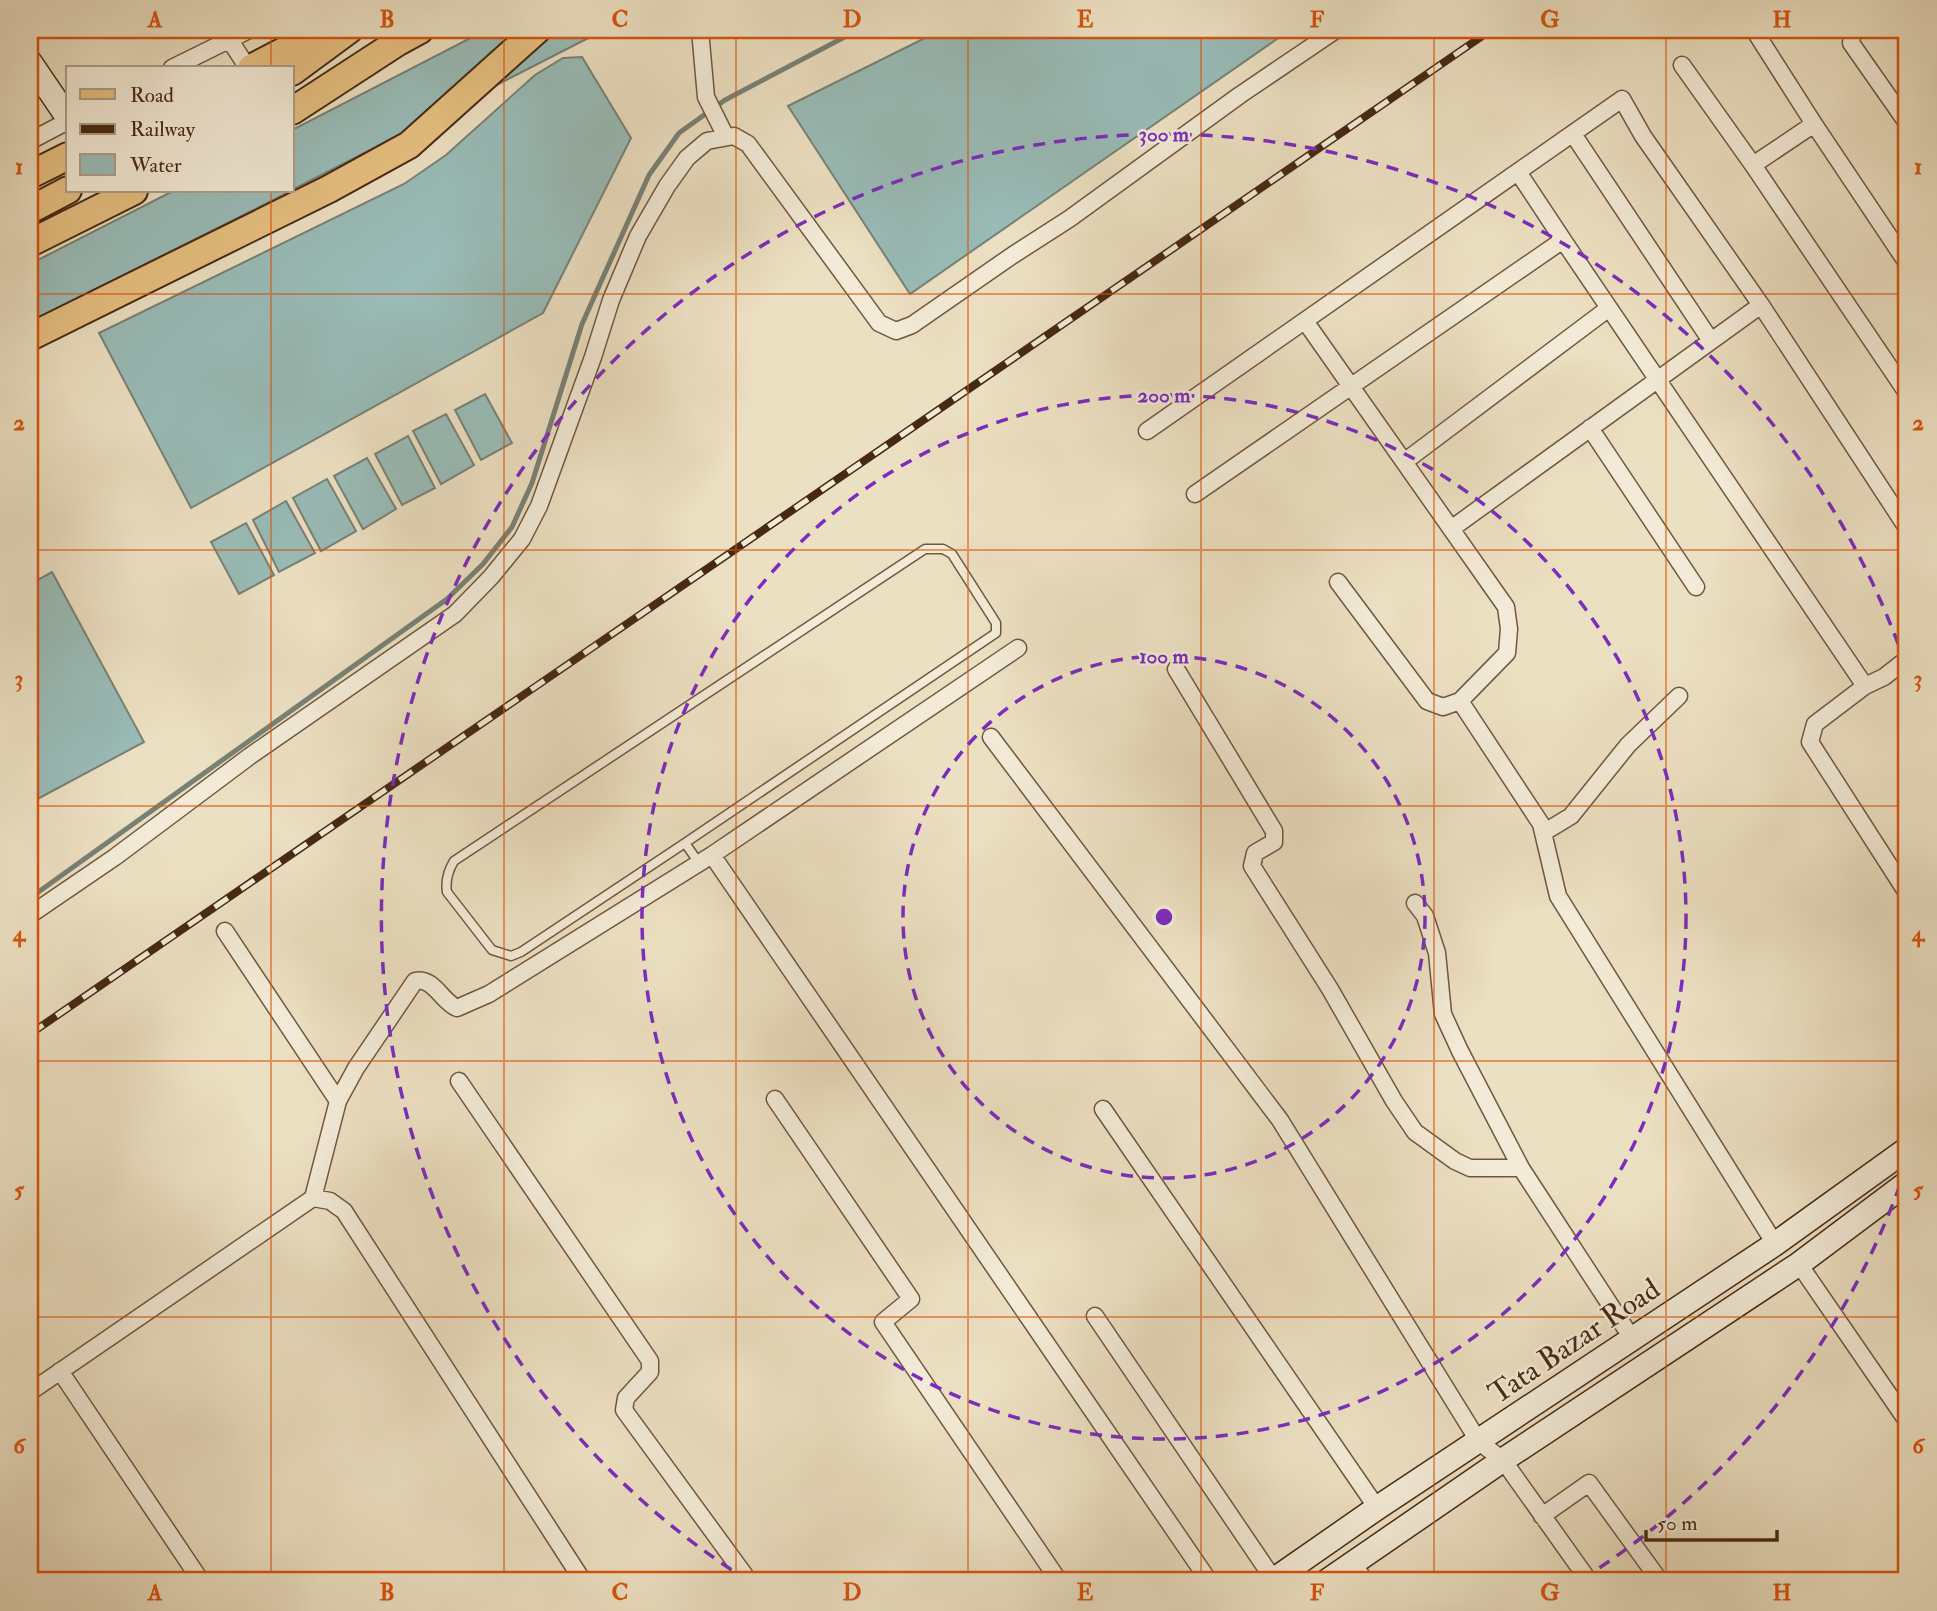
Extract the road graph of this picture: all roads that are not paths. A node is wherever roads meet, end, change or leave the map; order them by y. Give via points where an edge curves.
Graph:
1 (248, 30) edge
2 (324, 30) edge
3 (349, 30) edge
4 (420, 30) edge
5 (537, 30) edge
6 (700, 30) edge
7 (1336, 30) edge
8 (1754, 30) edge
9 (1853, 30) edge
10 (226, 35) edge
11 (30, 62) edge
12 (1682, 65) dead end
13 (175, 66) edge
14 (248, 66) edge
15 (253, 66) edge
16 (294, 71) edge
17 (294, 110) edge
18 (66, 117) edge
19 (66, 121) edge
20 (1907, 123) edge
21 (1814, 124) junction
22 (723, 130) junction
23 (1573, 134) junction
24 (30, 141) edge
25 (66, 157) edge
26 (1753, 165) junction
27 (1518, 172) junction
28 (30, 175) edge
29 (66, 191) edge
30 (132, 192) edge
31 (30, 210) edge
32 (1563, 240) junction
33 (30, 243) edge
34 (1907, 263) edge
35 (1761, 304) junction
36 (1609, 308) junction
37 (1305, 321) junction
38 (30, 337) edge
39 (1711, 341) junction
40 (1657, 379) junction
41 (1350, 387) junction
42 (1907, 393) edge
43 (1590, 428) junction
44 (1147, 431) dead end
45 (1404, 462) junction
46 (1195, 494) dead end
47 (1451, 528) junction
48 (1907, 528) edge
49 (1338, 582) dead end
50 (1696, 587) dead end
51 (1018, 648) dead end
52 (1907, 659) edge
53 (1176, 669) dead end
54 (1866, 686) junction
55 (1679, 696) dead end
56 (1460, 701) junction
57 (991, 737) dead end
58 (1543, 833) junction
59 (685, 843) junction
60 (705, 859) junction
61 (1907, 894) edge
62 (1415, 903) dead end
63 (30, 915) edge
64 (225, 931) dead end
65 (459, 1081) dead end
66 (775, 1099) dead end
67 (338, 1101) junction
68 (1103, 1109) dead end
69 (1907, 1149) edge
70 (1521, 1168) junction
71 (1907, 1183) edge
72 (313, 1198) junction
73 (1775, 1244) junction
74 (1799, 1264) junction
75 (1095, 1316) dead end
76 (1633, 1340) junction
77 (60, 1371) junction
78 (30, 1392) edge
79 (1907, 1421) edge
80 (1479, 1442) junction
81 (1503, 1460) junction
82 (1377, 1508) junction
83 (1542, 1516) junction
84 (1359, 1572) edge
85 (1273, 1580) edge
86 (201, 1581) edge
87 (583, 1581) edge
88 (749, 1581) edge
89 (1059, 1581) edge
90 (1209, 1581) edge
91 (1327, 1581) edge
92 (1589, 1581) edge
93 (1660, 1581) edge

1 - 10 street
2 - 15 main road
3 - 16 main road
4 - 17 main road
5 - 38 main road via 409,145
6 - 22 street via 706,97
7 - 22 street via 1069,219 897,331 879,323 748,144
8 - 21 street
9 - 20 street via 1851,43
10 - 13 street
10 - 14 street
11 - 18 street
12 - 26 street
19 - 24 street
21 - 26 street
21 - 34 street
22 - 63 street via 687,158 638,236 539,506 522,540 491,578 455,614
23 - 27 street
23 - 35 street via 1622,99
23 - 39 street
25 - 28 main road
26 - 42 street
27 - 32 street
27 - 37 street
29 - 31 main road
30 - 33 main road
32 - 36 street
32 - 41 street
35 - 39 street
35 - 48 street
36 - 40 street
36 - 45 street
37 - 41 street
37 - 44 street
39 - 40 street
40 - 43 street
40 - 54 street
41 - 45 street
41 - 46 street
43 - 47 street
43 - 50 street
45 - 47 street
47 - 56 street via 1506,607 1509,629 1507,653
49 - 56 street via 1427,701 1443,707
51 - 60 street
52 - 54 street
53 - 70 street via 1274,831 1273,842 1255,853 1252,866 1415,1132 1470,1168
54 - 61 street via 1815,724 1810,742
55 - 58 street via 1628,745 1572,816
56 - 58 street
57 - 80 street via 1280,1120
58 - 73 street via 1558,896
59 - 59 lane via 996,633 996,623 952,554 925,549 454,861 447,891 492,950 511,956
59 - 60 lane
60 - 67 street via 514,980 461,1007 449,1004 429,983 415,981
60 - 90 street
62 - 70 street via 1425,916 1437,953 1443,1014
64 - 67 street
65 - 88 street via 650,1360 650,1372 626,1398 624,1410
66 - 89 street via 911,1299 883,1322
67 - 72 street
68 - 82 street
69 - 73 street, Tata Bazar Road
70 - 76 street
71 - 74 street, Tata Bazar Road
72 - 77 street
72 - 87 street via 330,1201 344,1211
73 - 76 street, Tata Bazar Road
74 - 79 street
74 - 81 street, Tata Bazar Road
75 - 85 street
76 - 80 street, Tata Bazar Road
77 - 78 street
77 - 86 street
80 - 81 street
80 - 82 street, Tata Bazar Road
81 - 83 street
81 - 84 street, Tata Bazar Road
82 - 85 street, Tata Bazar Road
83 - 92 street
83 - 93 street via 1589,1483
84 - 91 street, Tata Bazar Road

